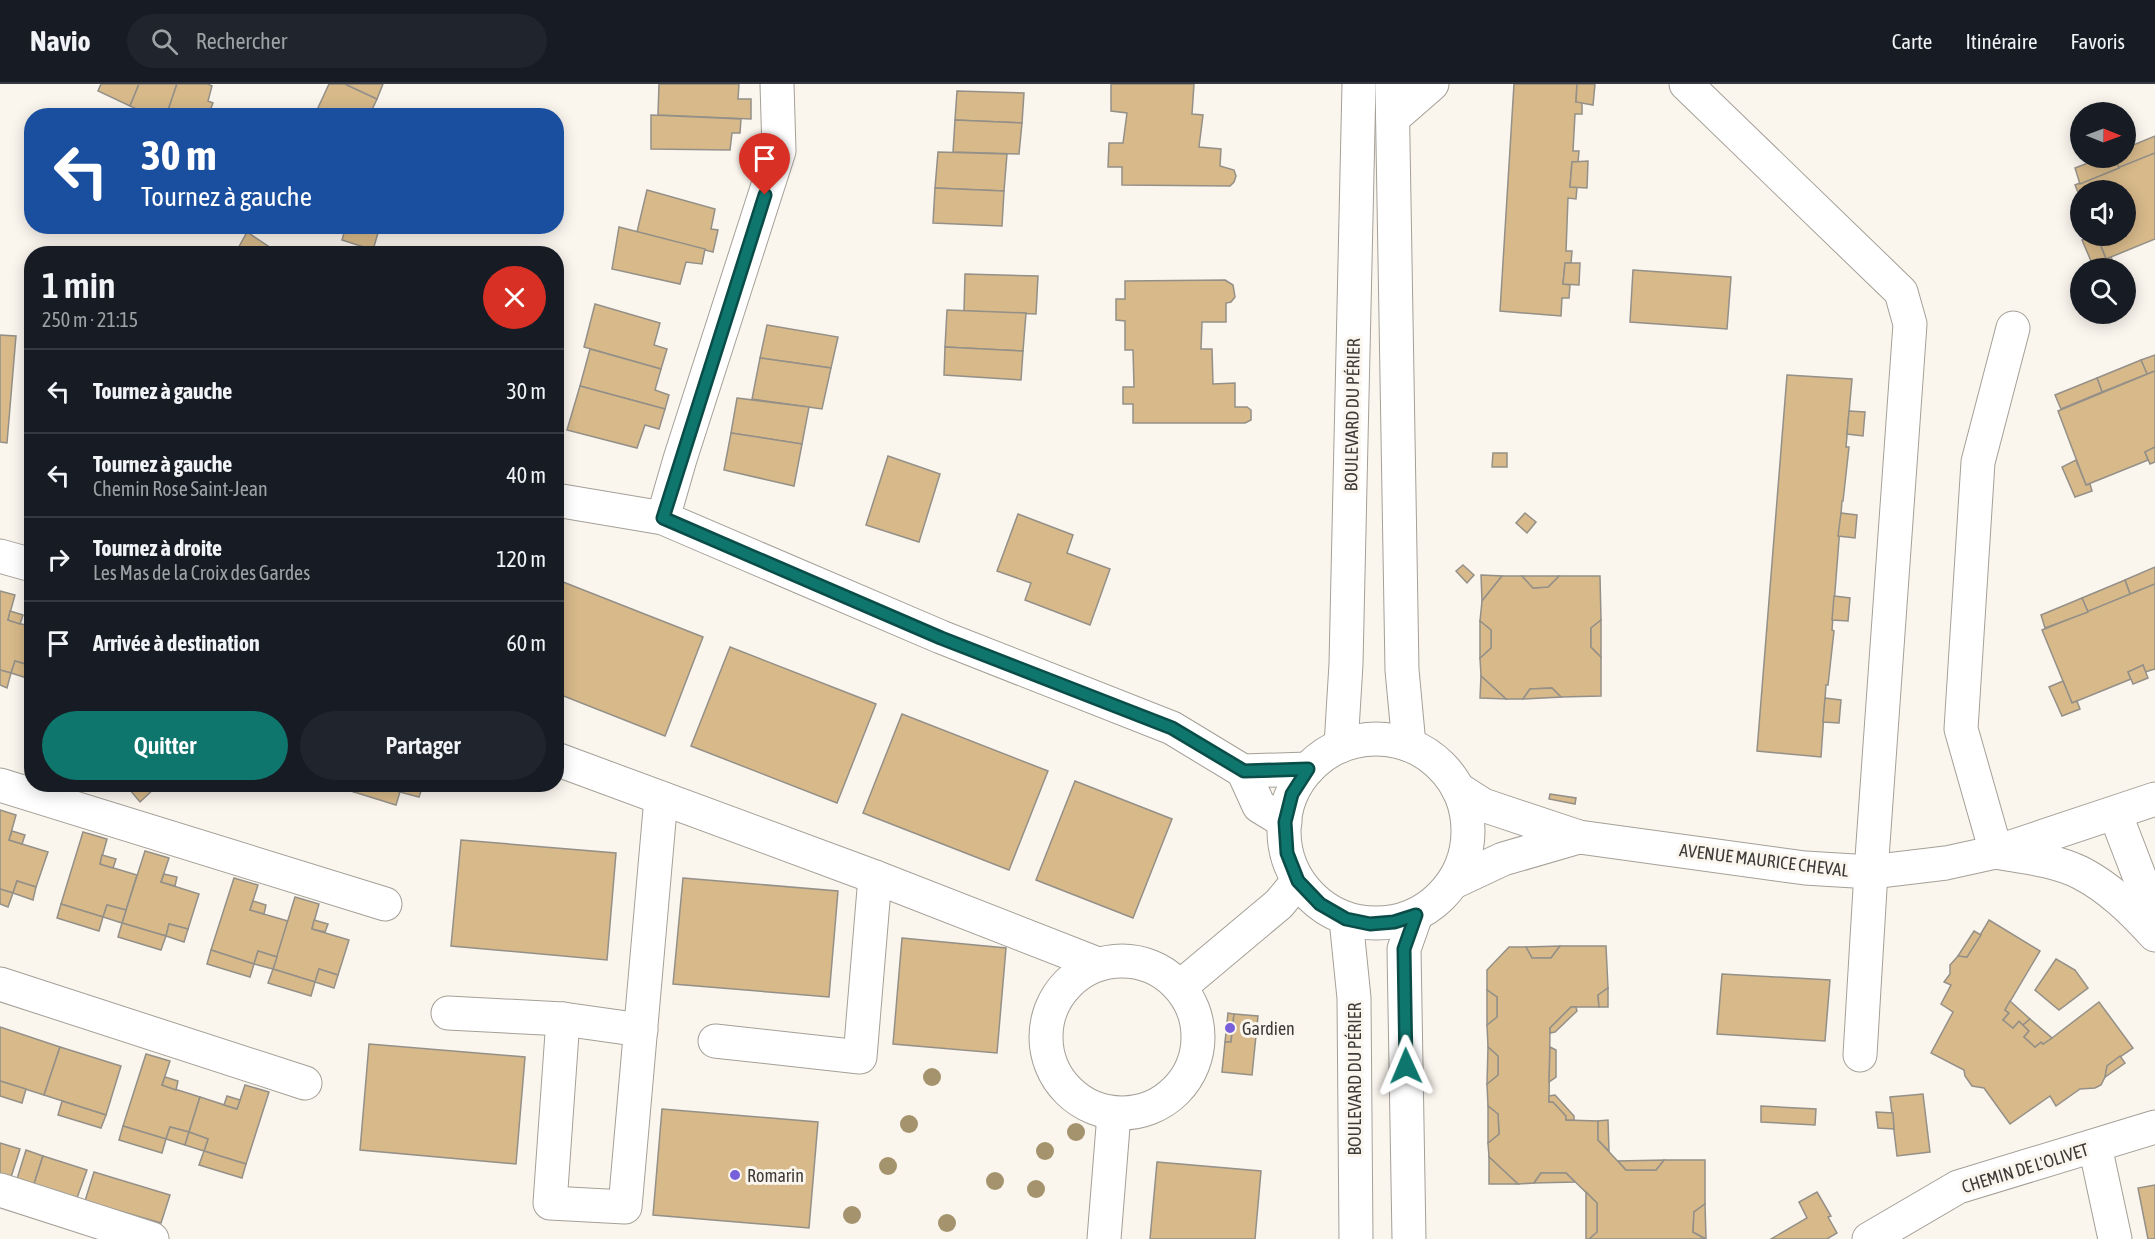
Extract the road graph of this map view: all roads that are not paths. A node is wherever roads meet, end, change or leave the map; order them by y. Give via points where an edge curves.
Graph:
1 (777, 84) edge
2 (1359, 84) edge
3 (1392, 84) edge
4 (1432, 84) edge
5 (1686, 84) edge
6 (1393, 118) junction
7 (2013, 328) dead end
8 (564, 501) edge
9 (663, 518) junction
10 (0, 556) edge
11 (24, 563) edge
12 (1408, 745) junction
13 (1341, 746) junction
14 (564, 762) edge
15 (1308, 769) junction
16 (1244, 771) junction
17 (0, 785) edge
18 (1458, 789) junction
19 (661, 798) junction
20 (2155, 799) edge
21 (2115, 813) junction
22 (1285, 822) junction
23 (1579, 837) junction
24 (1996, 852) junction
25 (1871, 872) junction
26 (875, 877) junction
27 (1298, 881) junction
28 (1454, 882) junction
29 (385, 904) dead end
30 (1416, 915) junction
31 (2155, 917) edge
32 (1346, 919) junction
33 (2155, 934) edge
34 (1098, 964) junction
35 (0, 984) edge
36 (1180, 987) junction
37 (448, 1013) dead end
38 (563, 1019) junction
39 (641, 1030) junction
40 (715, 1041) dead end
41 (1860, 1055) dead end
42 (305, 1083) dead end
43 (1114, 1114) junction
44 (2155, 1127) edge
45 (2095, 1146) junction
46 (0, 1190) edge
47 (153, 1239) edge
48 (1104, 1239) edge
49 (1356, 1239) edge
50 (1409, 1239) edge
51 (1869, 1239) edge
52 (2115, 1239) edge

1 - 9 street via 779,151
2 - 13 street, BOULEVARD DU PÉRIER
3 - 6 street
4 - 6 street
5 - 25 street via 1901,292 1910,324
6 - 12 street via 1402,670
7 - 24 street via 1977,462 1961,729
8 - 9 street
9 - 16 street via 941,638 1172,728
10 - 11 street
12 - 13 street via 1386,739
12 - 18 street via 1429,755 1446,770
13 - 15 street
14 - 19 street
15 - 16 street
15 - 22 street via 1292,794
16 - 22 street via 1259,806
17 - 29 street
18 - 23 street, AVENUE MAURICE CHEVAL via 1484,805
18 - 28 street via 1467,812 1468,836 1464,860
19 - 26 street
19 - 39 street
20 - 21 street, AVENUE MAURICE CHEVAL
21 - 24 street, AVENUE MAURICE CHEVAL
21 - 31 street
22 - 27 street via 1287,853
23 - 25 street, AVENUE MAURICE CHEVAL via 1805,868
23 - 28 street, AVENUE MAURICE CHEVAL via 1503,859
24 - 25 street, AVENUE MAURICE CHEVAL
24 - 33 street via 2045,861 2080,873 2126,904
25 - 41 street
26 - 34 street
26 - 40 street via 860,1057
27 - 32 street via 1320,904
27 - 36 street via 1280,904
28 - 30 street via 1438,901
30 - 32 street via 1370,924
30 - 50 street via 1404,949
32 - 49 street, BOULEVARD DU PÉRIER via 1354,998
34 - 36 street via 1120,960 1143,963 1163,972
34 - 43 street via 1075,977 1057,996 1047,1020 1045,1046 1053,1071 1068,1092 1089,1107
35 - 42 street
36 - 43 street via 1193,1009 1199,1035 1195,1061 1182,1084 1164,1102 1140,1112
37 - 38 street
38 - 39 street
38 - 39 street via 550,1203 625,1207
43 - 48 street
44 - 45 street, CHEMIN DE L'OLIVET
45 - 51 street, CHEMIN DE L'OLIVET via 1958,1187
45 - 52 street
46 - 47 street

